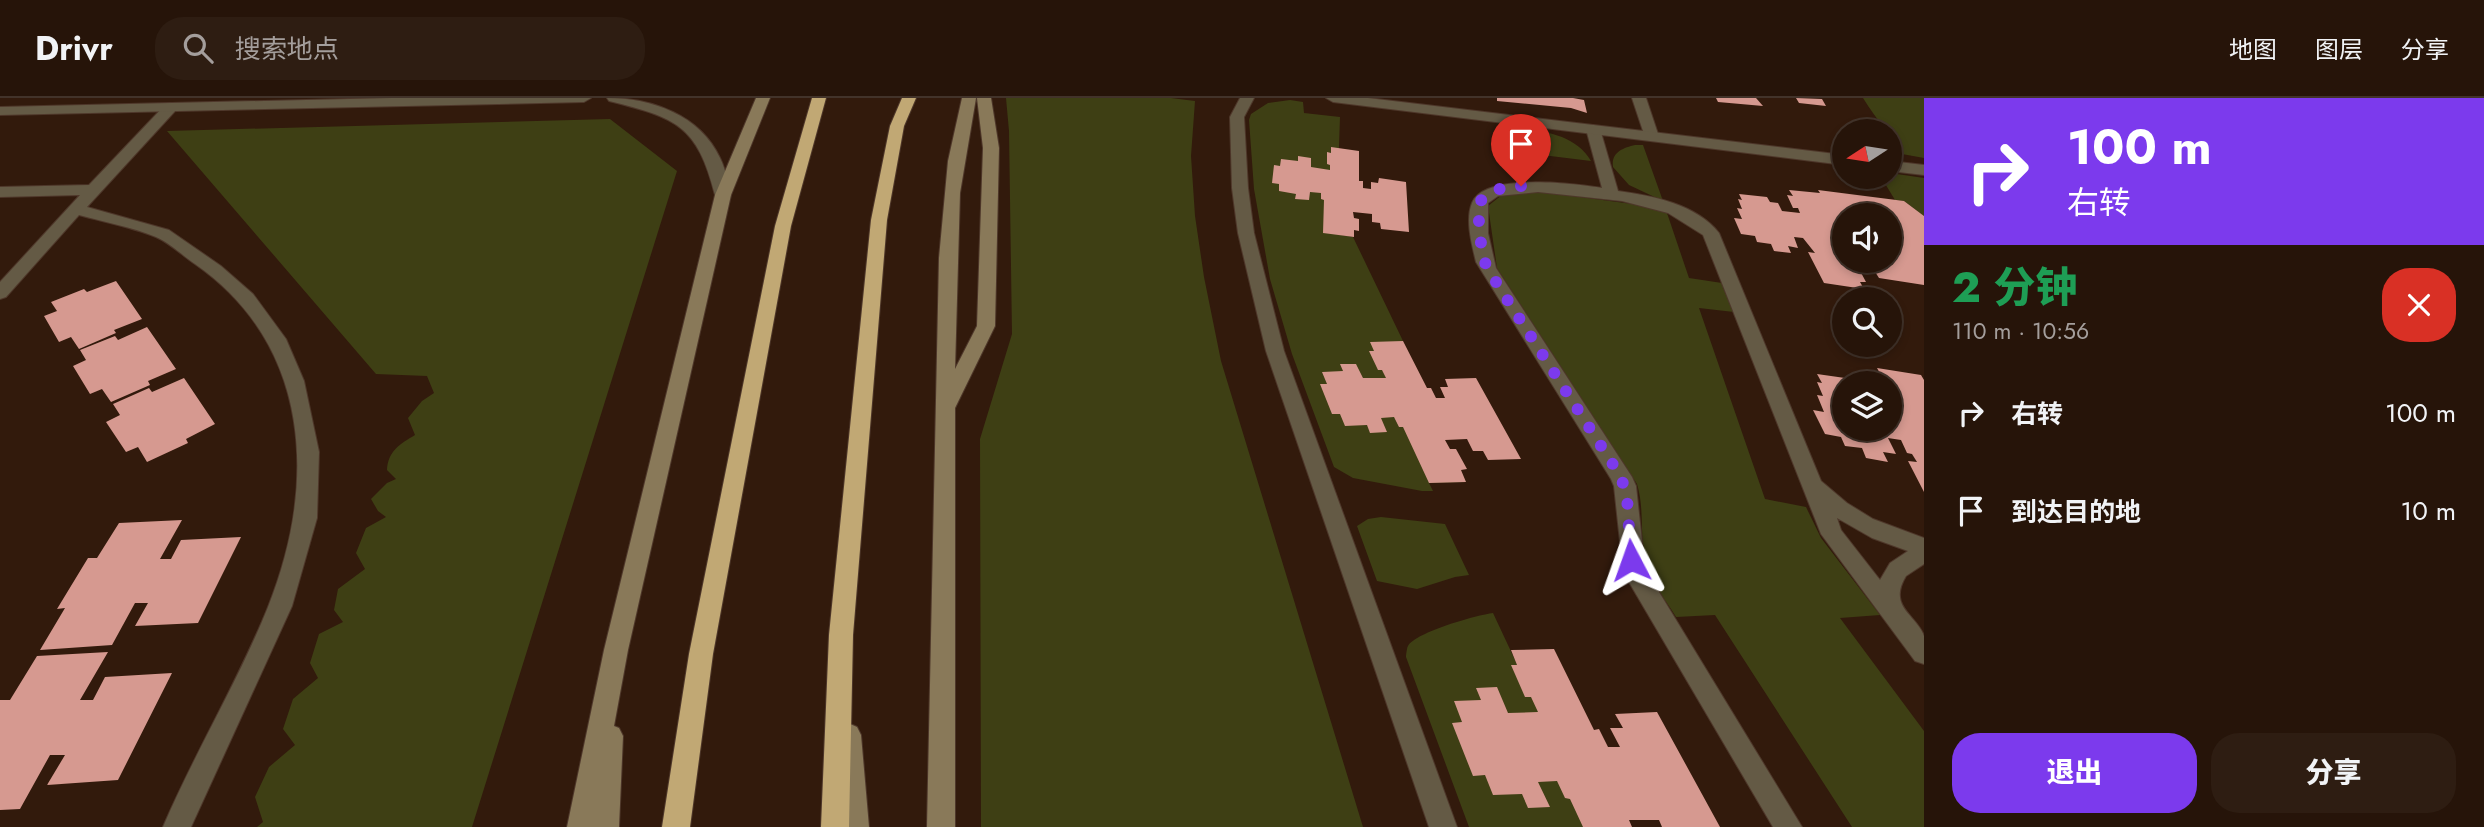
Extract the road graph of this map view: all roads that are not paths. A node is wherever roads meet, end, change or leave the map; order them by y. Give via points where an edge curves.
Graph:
1 (40, 98) edge
2 (584, 98) edge
3 (614, 98) edge
4 (763, 98) edge
5 (819, 98) edge
6 (909, 98) edge
7 (969, 98) edge
8 (984, 98) edge
9 (1247, 98) edge
10 (1333, 98) edge
11 (1639, 98) edge
12 (171, 107) junction
13 (27, 110) junction
14 (0, 111) edge
15 (1592, 129) junction
16 (1652, 137) junction
17 (1832, 159) edge
18 (1902, 167) edge
19 (1924, 170) edge
20 (94, 190) junction
21 (0, 192) edge
22 (723, 195) junction
23 (1612, 197) junction
24 (76, 209) junction
25 (0, 293) edge
26 (944, 411) junction
27 (1809, 477) junction
28 (1924, 547) edge
29 (1924, 555) edge
30 (1894, 615) junction
31 (841, 635) junction
32 (616, 650) junction
33 (1924, 654) edge
34 (177, 827) edge
35 (581, 827) edge
36 (604, 827) edge
37 (677, 827) edge
38 (835, 827) edge
39 (855, 827) edge
40 (941, 827) edge
41 (1443, 827) edge
42 (1788, 827) edge

1 - 13 street
2 - 12 street
3 - 22 street via 661,110 692,129 710,152
4 - 22 street
5 - 37 highway via 783,226 701,654
6 - 31 highway via 897,126 879,220
7 - 26 street via 960,129 950,217
8 - 26 street via 991,148 986,326
9 - 41 street via 1237,117 1240,188 1248,244 1275,351
10 - 15 street
11 - 16 street
12 - 13 street
12 - 20 street
13 - 14 street
15 - 16 street
15 - 23 street
16 - 17 street
18 - 19 street
20 - 21 street
20 - 24 street
22 - 32 street
23 - 27 street via 1671,208 1711,233
23 - 42 street via 1531,186 1506,187 1488,194 1478,206 1484,261 1621,477 1634,570
24 - 25 street
24 - 34 street via 163,234 247,298 277,339 294,381 309,452 306,518 280,606
26 - 40 street
27 - 28 street via 1827,499 1863,524
27 - 30 street via 1832,534
29 - 30 street via 1898,567 1890,580 1888,595
30 - 33 street
31 - 38 highway
31 - 39 street
32 - 35 street
32 - 36 street

